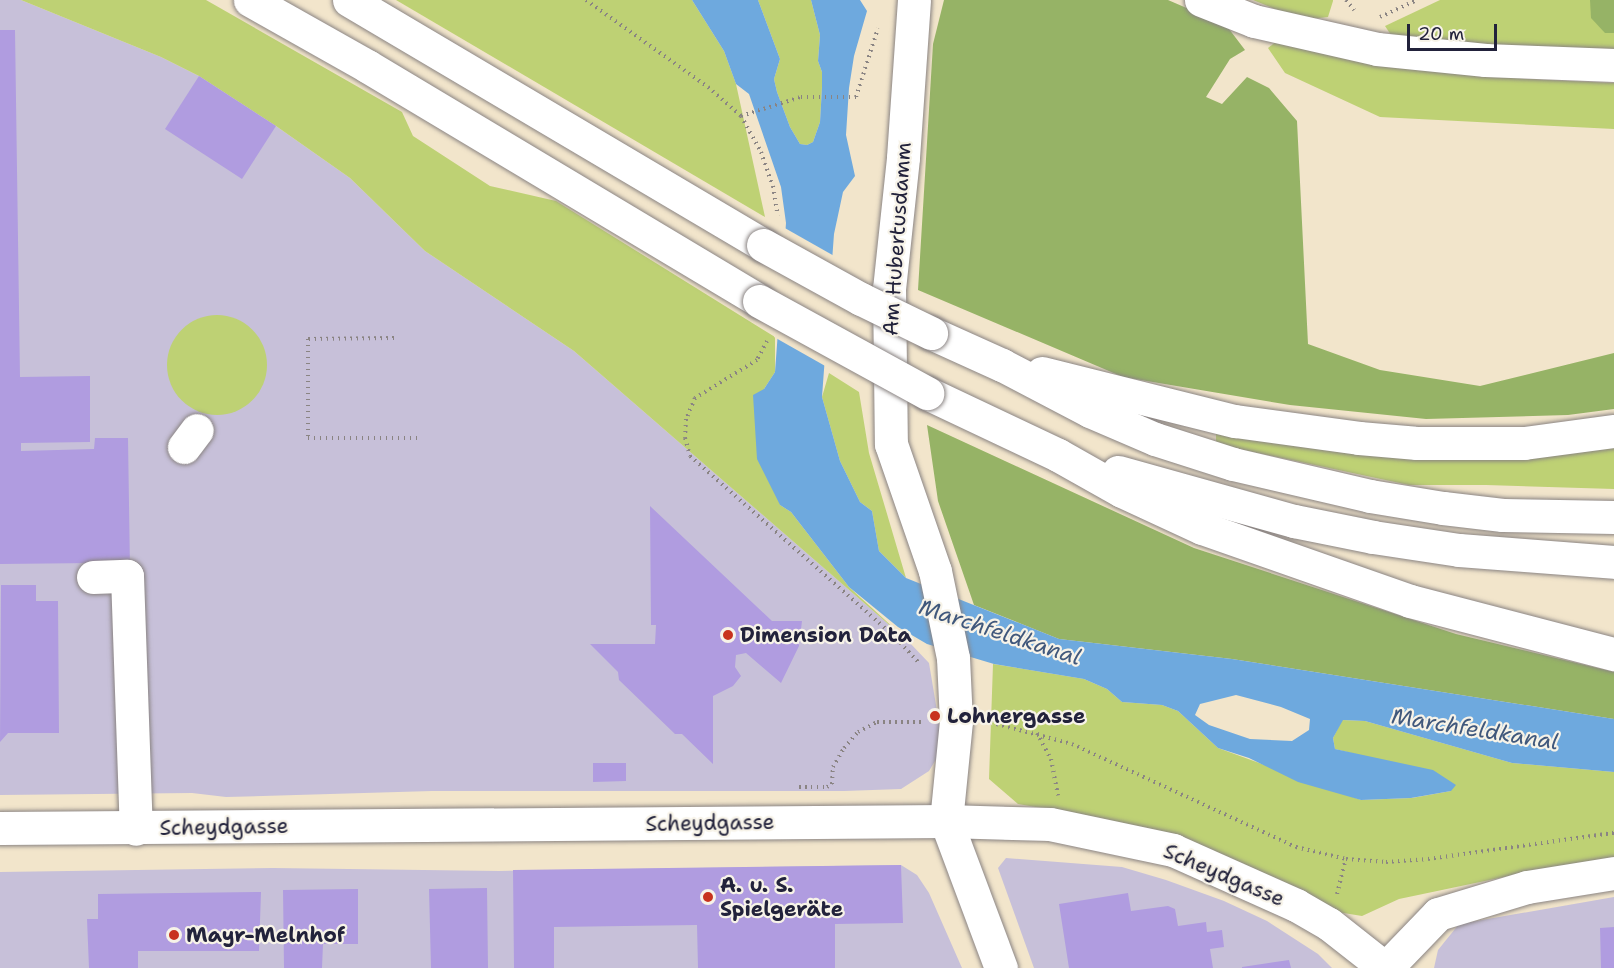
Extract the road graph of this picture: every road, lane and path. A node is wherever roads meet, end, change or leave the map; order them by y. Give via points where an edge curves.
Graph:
1 (250, 0) edge
2 (349, 0) edge
3 (586, 0) edge
4 (914, 0) edge
5 (1202, 0) edge
6 (1418, 0) edge
7 (1376, 18) dead end
8 (880, 23) dead end
9 (1614, 65) edge
10 (741, 116) junction
11 (770, 236) junction
12 (768, 333) dead end
13 (394, 338) dead end
14 (1002, 365) junction
15 (1614, 431) edge
16 (422, 438) dead end
17 (1058, 455) junction
18 (1614, 517) edge
19 (1614, 562) edge
20 (93, 577) dead end
21 (1614, 654) edge
22 (922, 666) dead end
23 (956, 721) junction
24 (1037, 733) junction
25 (792, 788) dead end
26 (946, 821) junction
27 (1057, 825) junction
28 (0, 828) edge
29 (136, 829) junction
30 (1614, 833) edge
31 (1614, 873) edge
32 (1001, 968) edge
33 (1386, 968) edge

1 - 17 main road, bridge via 759,301 927,393
2 - 11 main road
3 - 10 path via 708,87
4 - 23 main road, Am Hubertusdamm via 889,288 891,444 935,571 953,658
5 - 9 main road via 1254,21 1377,49 1485,60
6 - 7 path
8 - 10 path via 856,97 781,102
10 - 11 path via 761,152 773,186
11 - 14 main road, bridge via 861,299
12 - 22 path via 767,345 757,360 695,398 686,419 685,438 690,456 892,634
13 - 16 path via 308,339 308,438
14 - 15 main road via 1235,421 1359,438 1417,443 1524,443
14 - 18 main road via 1090,411 1155,439 1290,479 1370,496 1491,514
17 - 19 main road via 1294,521 1372,537 1459,550
17 - 21 main road via 1122,491 1202,528 1323,572 1493,624
20 - 29 main road via 127,576
23 - 24 path via 976,719
23 - 25 path via 877,722 858,732 844,748 833,767 832,784
23 - 26 main road, Am Hubertusdamm
24 - 27 path via 1052,759 1058,791
24 - 30 path via 1083,749 1296,847 1346,860 1428,859
26 - 27 main road, Scheydgasse
26 - 29 main road, Scheydgasse
26 - 32 main road
27 - 33 main road, Scheydgasse via 1173,850 1321,920
28 - 29 main road, Scheydgasse
31 - 33 main road, Scheydgasse via 1527,887 1438,914

